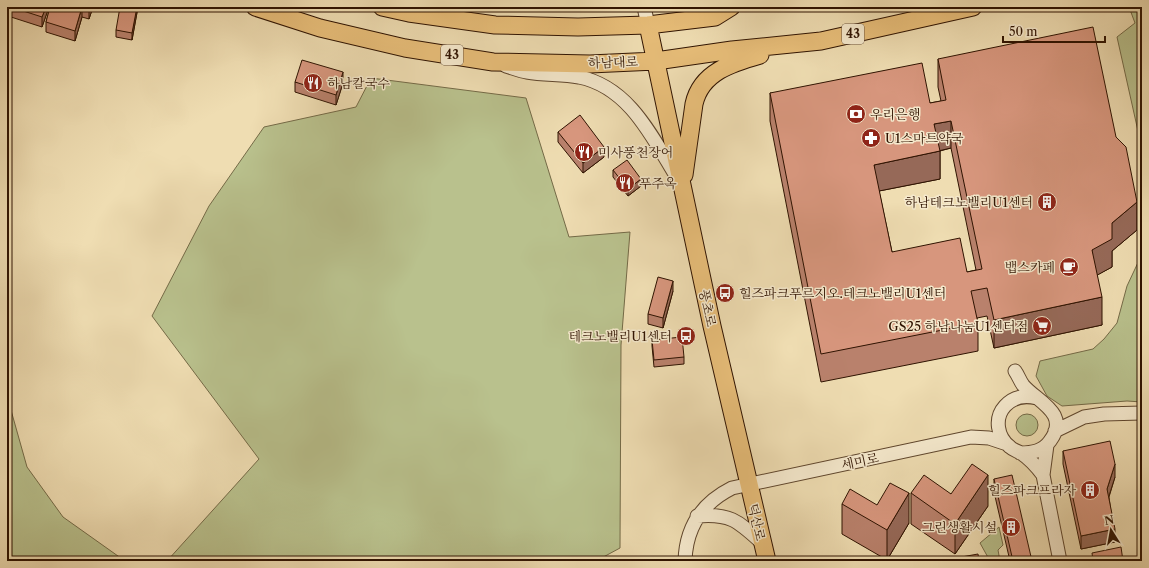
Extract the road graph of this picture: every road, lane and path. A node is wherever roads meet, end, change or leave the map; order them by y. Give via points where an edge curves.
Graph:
1 (254, 7) edge
2 (382, 7) edge
3 (644, 7) edge
4 (731, 7) edge
5 (973, 7) edge
6 (648, 25) junction
7 (821, 41) junction
8 (656, 61) junction
9 (493, 62) junction
10 (682, 185) junction
11 (1037, 398) junction
12 (1010, 401) junction
13 (1051, 409) junction
14 (1142, 413) edge
15 (1000, 416) junction
16 (1084, 417) junction
17 (1055, 431) junction
18 (971, 437) junction
19 (1004, 442) junction
20 (1047, 445) junction
21 (1020, 453) junction
22 (1043, 475) junction
23 (749, 484) junction
24 (697, 516) junction
25 (761, 542) junction
26 (685, 561) edge
27 (767, 561) edge
28 (1060, 561) edge

1 - 9 main road, 하남대로 / 43 via 320,28 404,48
2 - 6 main road via 495,25
3 - 6 street
4 - 6 main road via 715,16
5 - 7 main road, 하남대로 / 43
6 - 8 main road, 풍초로
7 - 8 main road, 하남대로 / 43
7 - 10 main road via 735,62 724,67 703,84 694,104
8 - 9 main road, 하남대로 / 43 via 590,64
8 - 10 main road, 풍초로
9 - 10 street via 527,72 581,78 617,95 640,118
10 - 23 main road, 풍초로
11 - 12 street via 1028,396
11 - 12 street via 1023,384 1016,371
11 - 13 street
12 - 15 street
13 - 16 street
13 - 17 street
14 - 16 street
15 - 18 street via 987,428
15 - 19 street via 998,425
16 - 17 street
17 - 20 street
18 - 19 street
18 - 23 street, 세미로
19 - 21 street
20 - 21 street via 1039,451
20 - 22 street
21 - 22 street
22 - 28 street
23 - 24 street via 714,498
23 - 25 main road, 덕산로
24 - 25 street via 718,514 734,520 744,525
24 - 26 street via 688,539
25 - 27 main road, 덕산로

